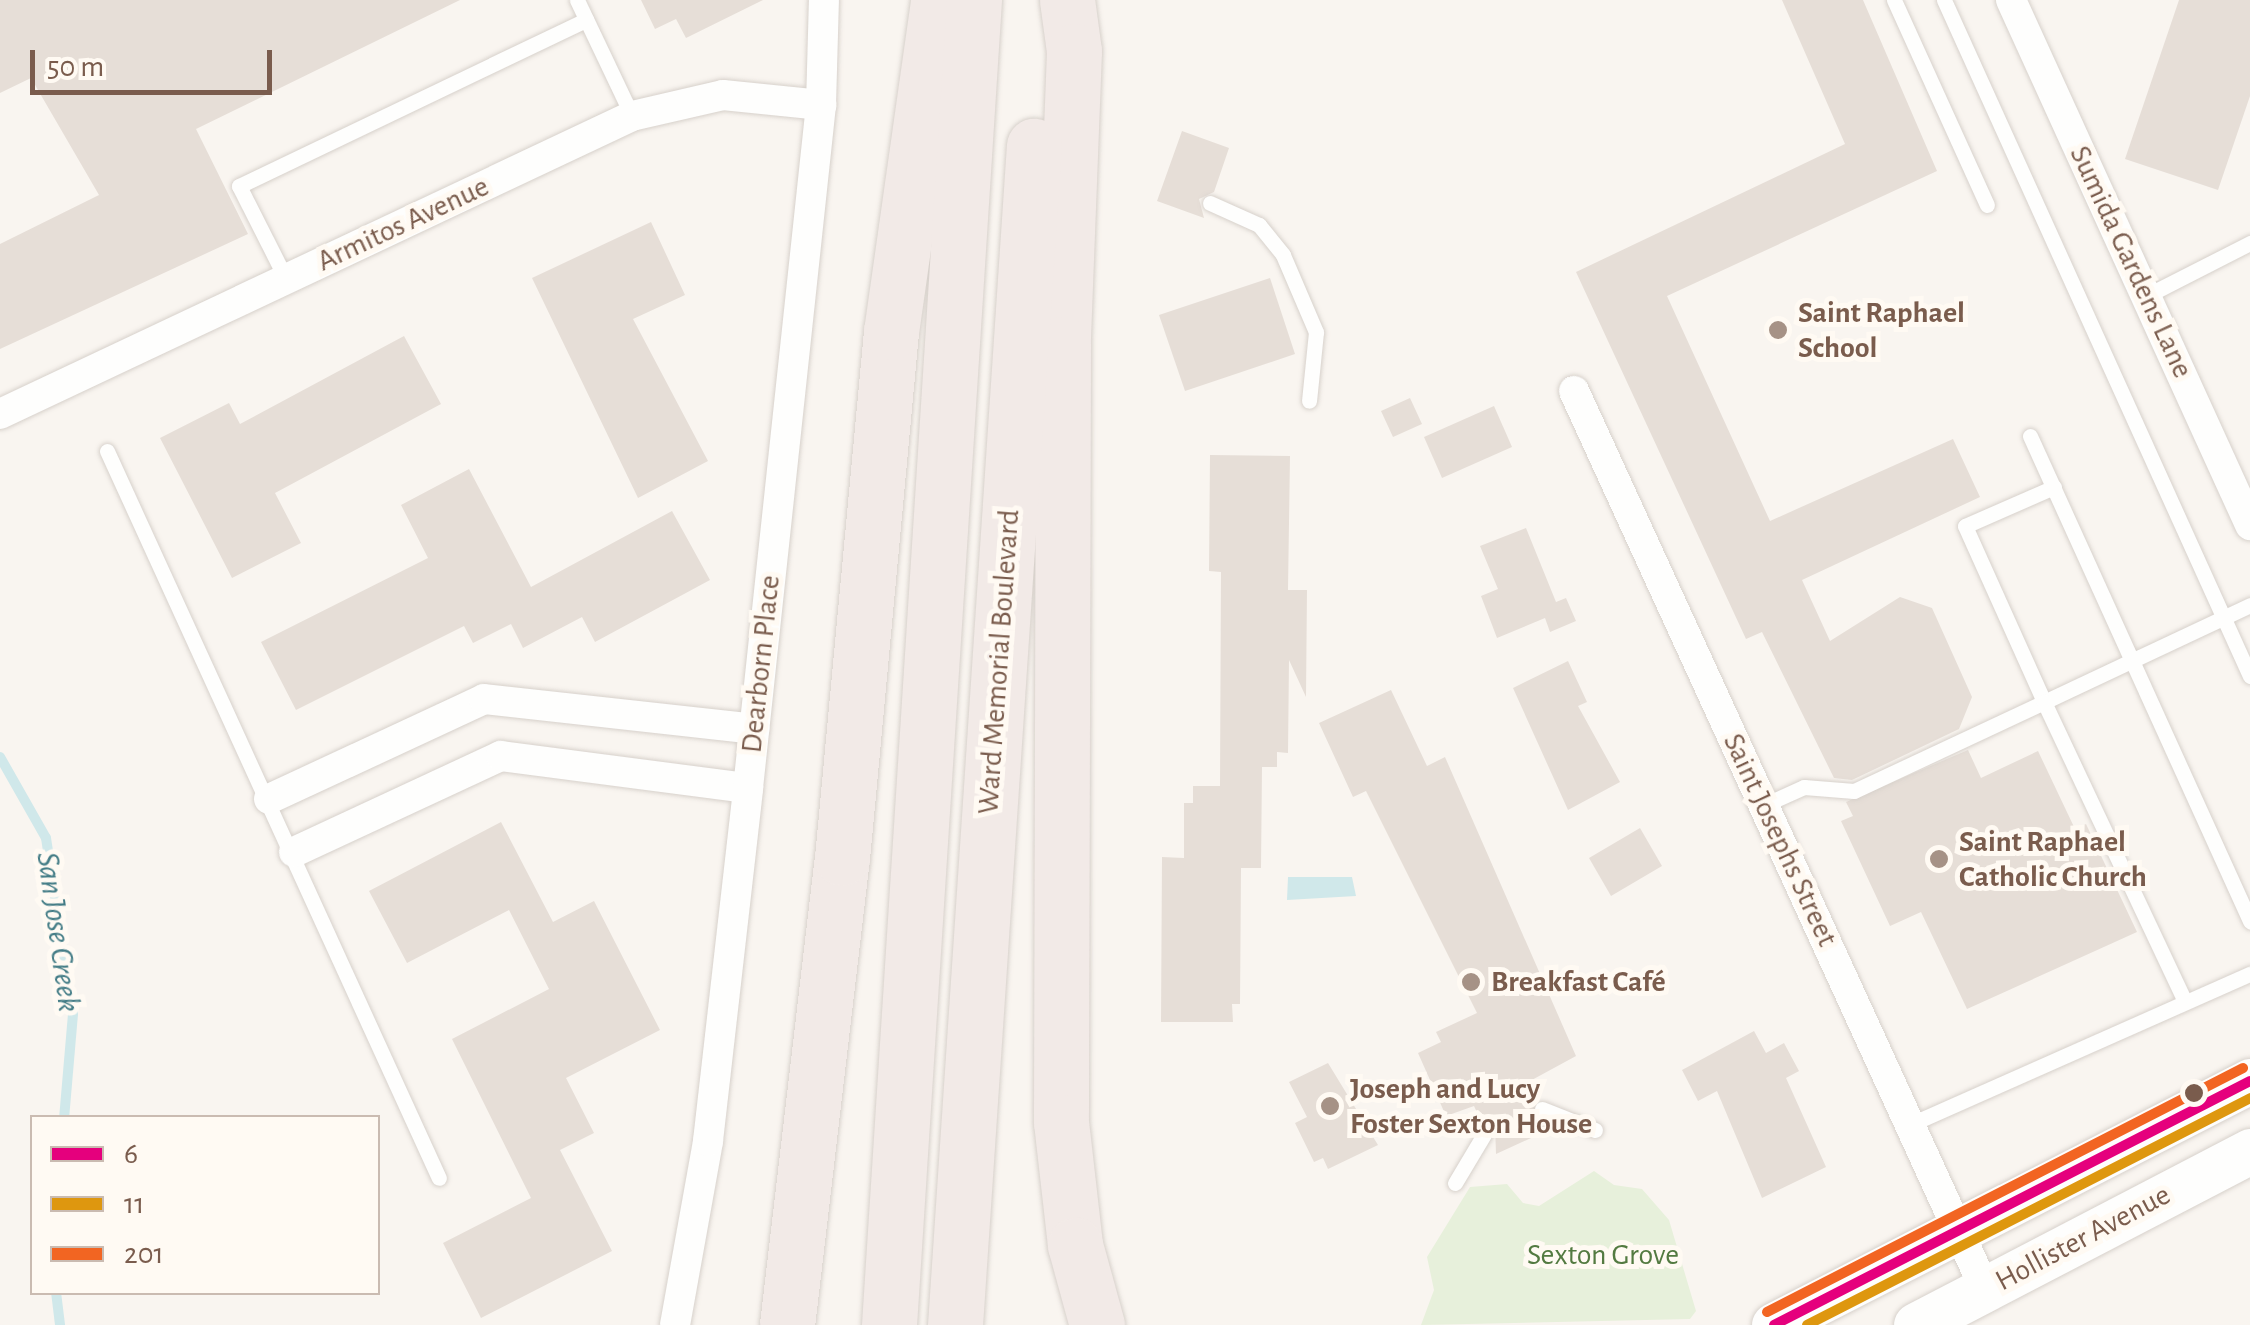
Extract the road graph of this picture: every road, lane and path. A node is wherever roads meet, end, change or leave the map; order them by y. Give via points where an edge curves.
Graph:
1 (577, 0) edge
2 (824, 0) edge
3 (938, 0) edge
4 (974, 0) edge
5 (1044, 0) edge
6 (1067, 0) edge
7 (1894, 0) edge
8 (1944, 0) edge
9 (2012, 0) edge
10 (586, 20) junction
11 (820, 106) junction
12 (632, 116) junction
13 (1210, 203) dead end
14 (1987, 205) dead end
15 (2250, 243) edge
16 (286, 279) junction
17 (2146, 296) junction
18 (1574, 390) dead end
19 (1309, 402) dead end
20 (0, 414) edge
21 (2030, 436) dead end
22 (108, 451) dead end
23 (2054, 487) junction
24 (2250, 525) edge
25 (2250, 605) edge
26 (2224, 618) junction
27 (2133, 660) junction
28 (2250, 676) edge
29 (2044, 702) junction
30 (754, 729) junction
31 (748, 788) junction
32 (269, 799) junction
33 (1764, 805) junction
34 (294, 852) junction
35 (2250, 921) edge
36 (2250, 974) edge
37 (2182, 998) junction
38 (2250, 1081) edge
39 (1542, 1109) dead end
40 (1911, 1124) junction
41 (1595, 1130) dead end
42 (1486, 1131) dead end
43 (2250, 1152) edge
44 (439, 1178) dead end
45 (1455, 1183) dead end
46 (1960, 1232) junction
47 (1985, 1289) junction
48 (674, 1325) edge
49 (787, 1325) edge
50 (888, 1325) edge
51 (954, 1325) edge
52 (1097, 1325) edge
53 (1774, 1325) edge
54 (1916, 1325) edge

1 - 10 lane
2 - 11 street, Dearborn Place
3 - 49 highway via 891,332 842,858
4 - 50 highway
5 - 51 highway, Ward Memorial Boulevard
6 - 52 highway via 1074,52 1062,382 1062,1122 1075,1246
7 - 14 lane
8 - 26 lane
9 - 17 street, Sumida Gardens Lane
10 - 12 lane
10 - 16 lane via 239,186
11 - 12 street, Armitos Avenue via 723,95
11 - 30 street, Dearborn Place
12 - 16 street, Armitos Avenue
13 - 19 lane via 1259,225 1284,256 1316,332
15 - 17 lane
16 - 20 street, Armitos Avenue
17 - 24 street, Sumida Gardens Lane
18 - 33 street, Saint Josephs Street
21 - 23 lane
22 - 32 lane
23 - 27 lane
23 - 29 lane via 1965,526
25 - 26 lane
26 - 27 lane
26 - 28 lane
27 - 29 lane
27 - 35 lane
29 - 33 lane via 1854,791 1804,787
29 - 37 lane
30 - 31 street, Dearborn Place
30 - 32 street via 484,699
31 - 34 street via 502,756
31 - 48 street, Dearborn Place via 708,1141
32 - 34 lane
33 - 40 street, Saint Josephs Street
34 - 44 lane
36 - 37 lane
37 - 40 lane
38 - 46 main road, Hollister Avenue
39 - 41 lane
40 - 46 street, Saint Josephs Street
42 - 45 lane
43 - 47 main road, Hollister Avenue
46 - 47 street, Saint Josephs Street
46 - 53 main road, Hollister Avenue
47 - 54 main road, Hollister Avenue

